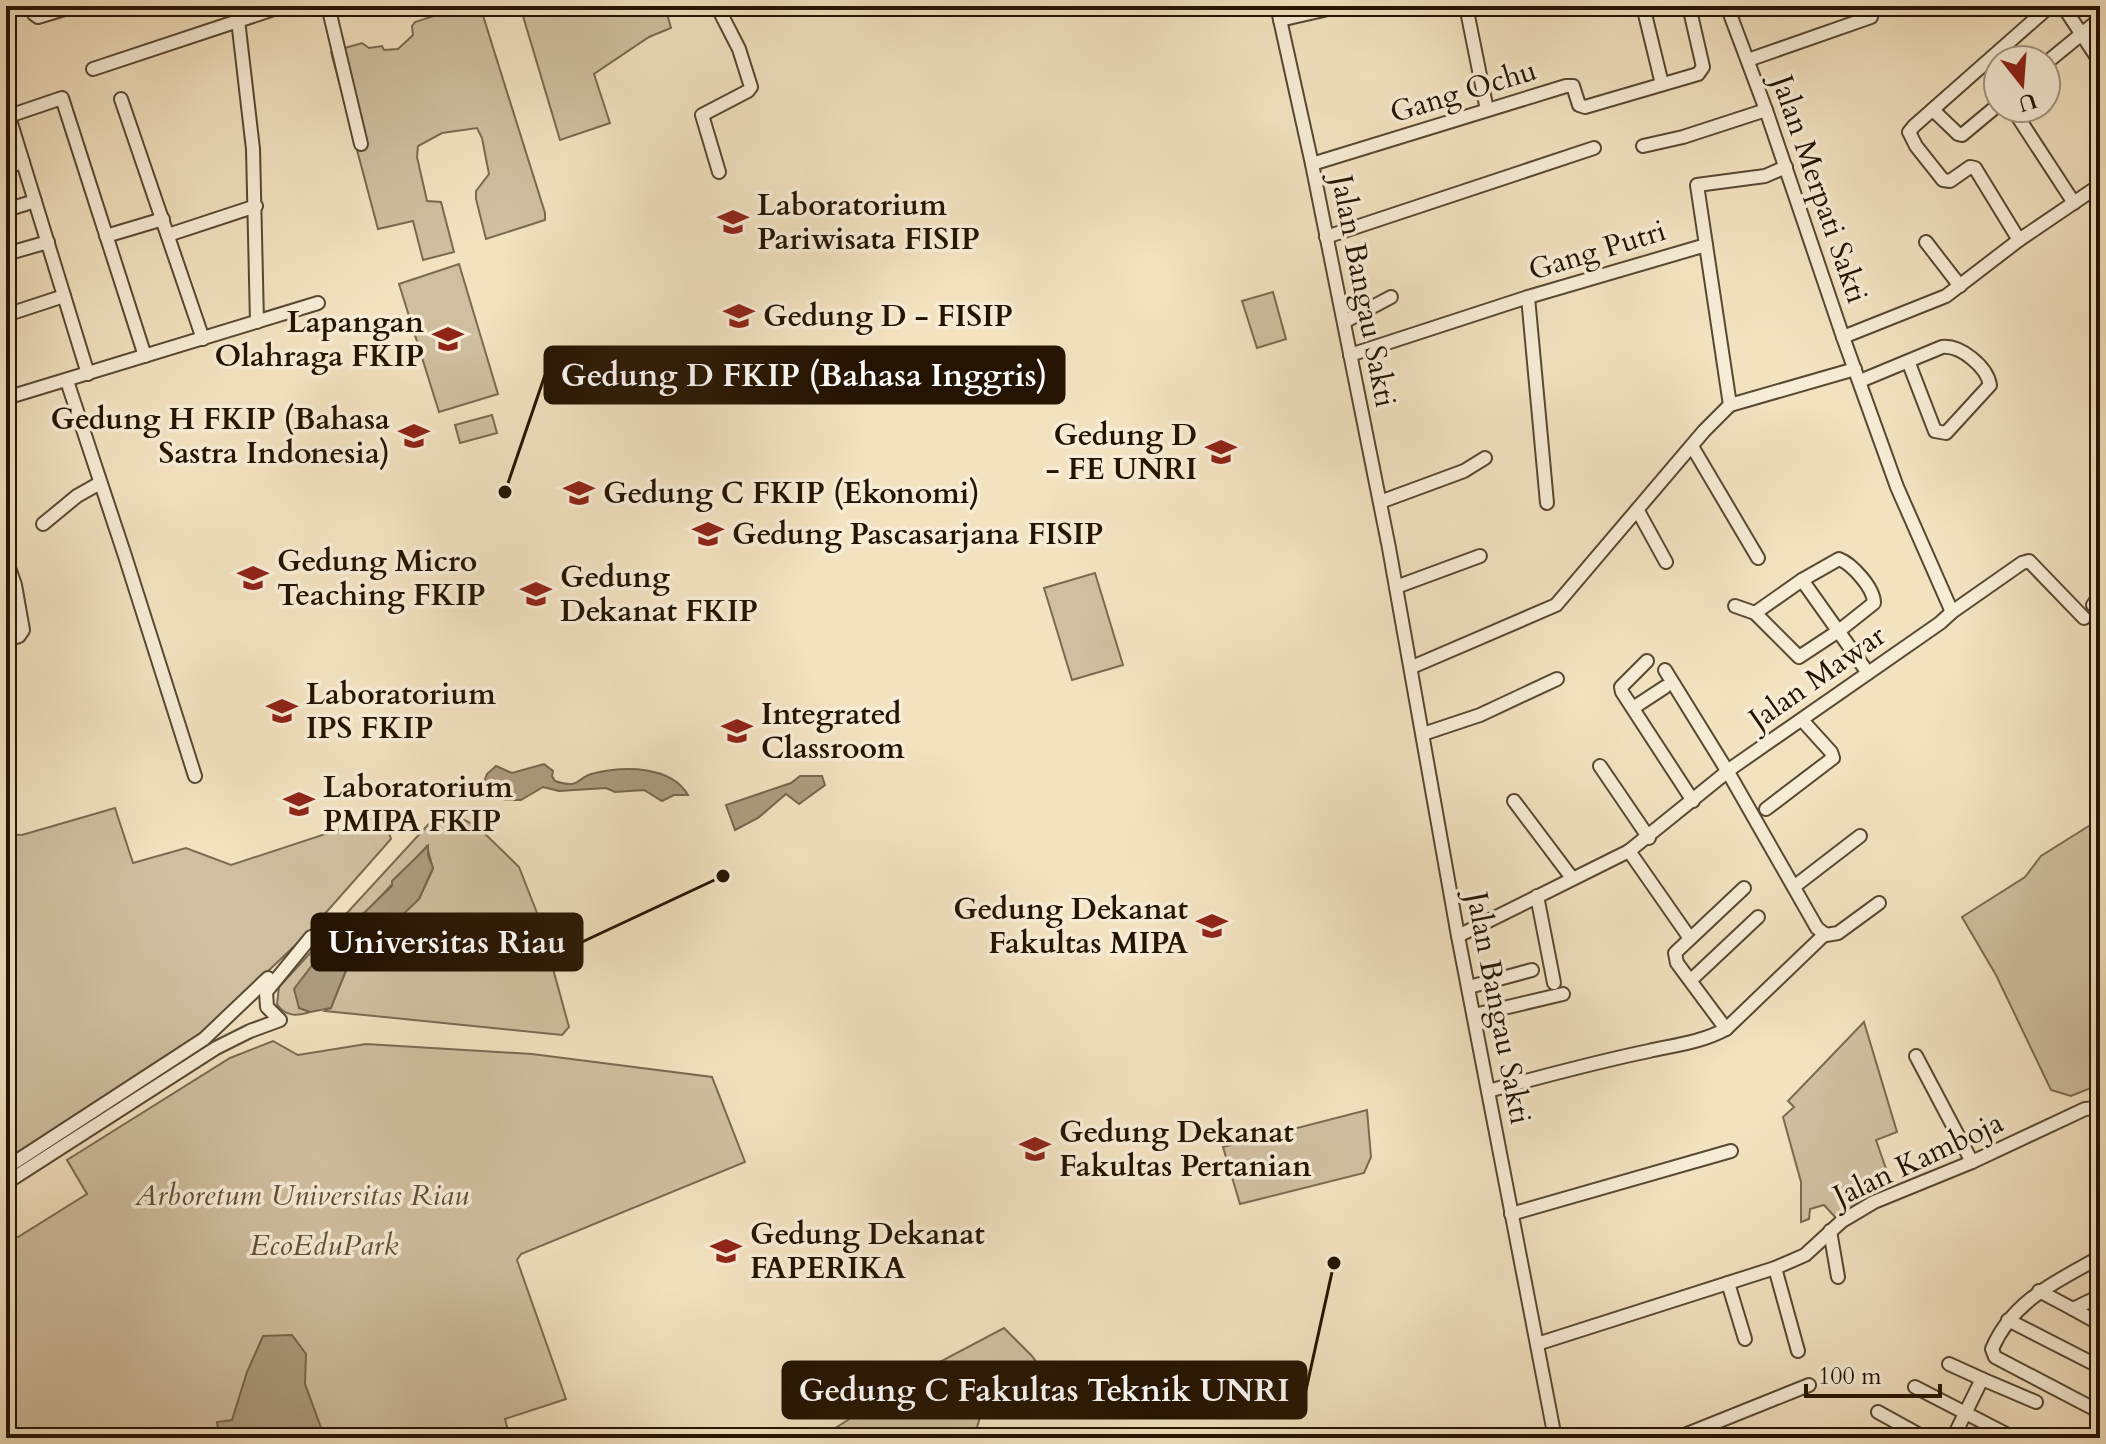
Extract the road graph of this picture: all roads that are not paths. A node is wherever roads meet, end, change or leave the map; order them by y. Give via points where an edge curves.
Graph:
1 (30, 6) edge
2 (74, 6) edge
3 (283, 6) edge
4 (328, 6) edge
5 (717, 6) edge
6 (1277, 6) edge
7 (1341, 6) edge
8 (1468, 6) edge
9 (1643, 6) edge
10 (1689, 6) edge
11 (1727, 6) edge
12 (2050, 6) edge
13 (2063, 6) edge
14 (1871, 17) dead end
15 (2100, 19) edge
16 (238, 20) junction
17 (1280, 20) junction
18 (2080, 33) junction
19 (2012, 44) edge
20 (2062, 49) edge
21 (1748, 60) junction
22 (2100, 62) edge
23 (93, 69) dead end
24 (1982, 71) edge
25 (1662, 84) junction
26 (121, 99) dead end
27 (1487, 110) junction
28 (1766, 110) junction
29 (1933, 110) junction
30 (8, 116) edge
31 (1982, 118) edge
32 (2022, 124) edge
33 (361, 144) dead end
34 (1643, 146) dead end
35 (1594, 148) dead end
36 (23, 162) junction
37 (1312, 164) junction
38 (6, 167) edge
39 (1786, 167) junction
40 (719, 172) dead end
41 (2100, 185) edge
42 (35, 201) junction
43 (2074, 203) junction
44 (256, 206) junction
45 (6, 210) edge
46 (163, 219) junction
47 (168, 235) junction
48 (106, 236) junction
49 (1326, 237) junction
50 (2019, 240) junction
51 (48, 242) junction
52 (1926, 242) dead end
53 (1706, 245) junction
54 (6, 254) edge
55 (1960, 286) junction
56 (64, 296) junction
57 (1391, 297) dead end
58 (1528, 297) junction
59 (318, 303) dead end
60 (6, 315) edge
61 (257, 322) junction
62 (1344, 322) junction
63 (1843, 337) junction
64 (203, 339) junction
65 (1350, 355) junction
66 (145, 356) junction
67 (1908, 361) junction
68 (88, 374) junction
69 (1857, 375) junction
70 (67, 381) junction
71 (6, 398) edge
72 (1730, 405) junction
73 (1693, 448) junction
74 (1485, 458) dead end
75 (100, 483) junction
76 (1380, 502) junction
77 (1547, 503) dead end
78 (1638, 511) junction
79 (43, 524) dead end
80 (1480, 556) dead end
81 (1758, 558) dead end
82 (6, 559) edge
83 (1666, 562) dead end
84 (1802, 580) junction
85 (1396, 587) junction
86 (1735, 606) dead end
87 (1952, 612) junction
88 (1755, 613) junction
89 (2084, 618) dead end
90 (1840, 630) junction
91 (6, 640) edge
92 (1647, 661) dead end
93 (1412, 667) junction
94 (1665, 670) dead end
95 (1868, 673) junction
96 (1557, 679) dead end
97 (1665, 687) dead end
98 (1633, 708) junction
99 (1802, 720) junction
100 (1423, 734) junction
101 (1600, 766) dead end
102 (1728, 772) junction
103 (195, 776) dead end
104 (1514, 801) dead end
105 (1693, 801) junction
106 (1766, 809) dead end
107 (1860, 836) dead end
108 (1649, 838) junction
109 (1629, 851) junction
110 (1572, 878) junction
111 (1795, 886) junction
112 (1744, 888) dead end
113 (1537, 896) junction
114 (1879, 903) dead end
115 (1758, 917) dead end
116 (1825, 934) junction
117 (1458, 936) junction
118 (1689, 937) junction
119 (1532, 970) dead end
120 (1691, 980) junction
121 (1469, 987) junction
122 (1474, 1015) junction
123 (1726, 1029) junction
124 (1916, 1056) dead end
125 (1488, 1091) junction
126 (2100, 1108) edge
127 (1731, 1151) dead end
128 (1972, 1162) junction
129 (6, 1168) edge
130 (6, 1183) edge
131 (1511, 1214) junction
132 (1830, 1231) junction
133 (2100, 1257) edge
134 (1775, 1268) junction
135 (1838, 1277) dead end
136 (1728, 1283) junction
137 (2039, 1291) junction
138 (2100, 1296) edge
139 (2073, 1309) junction
140 (2008, 1320) junction
141 (2100, 1324) edge
142 (1745, 1339) dead end
143 (1537, 1344) junction
144 (1798, 1351) dead end
145 (1949, 1364) dead end
146 (2100, 1367) edge
147 (1982, 1379) junction
148 (1809, 1385) dead end
149 (1915, 1387) dead end
150 (2036, 1402) dead end
151 (1878, 1412) dead end
152 (2100, 1412) edge
153 (1966, 1413) junction
154 (1555, 1438) edge
155 (1677, 1438) edge
156 (1925, 1438) edge
157 (1953, 1438) edge
158 (2014, 1438) edge

1 - 2 street via 38,17
3 - 16 street
4 - 33 street
5 - 40 street via 751,87 702,115
6 - 17 street, Jalan Bangau Sakti
7 - 17 street
8 - 27 street
9 - 25 street
10 - 25 street via 1702,71
11 - 21 street, Jalan Merpati Sakti
12 - 19 street
13 - 18 street
14 - 21 street
15 - 18 street
16 - 23 street
16 - 44 street
17 - 37 street, Jalan Bangau Sakti
18 - 20 street
18 - 22 street
21 - 28 street, Jalan Merpati Sakti
24 - 29 street
25 - 27 street, Gang Ochu via 1585,107 1579,105 1573,86 1566,86
26 - 46 street
27 - 37 street, Gang Ochu
28 - 34 street
28 - 39 street, Jalan Merpati Sakti
29 - 31 street via 1962,135
29 - 50 street via 1909,132 1916,146 1943,180 1975,168
30 - 36 street
30 - 48 street via 62,98
32 - 43 street
35 - 49 street
36 - 38 street
36 - 42 street
37 - 49 street, Jalan Bangau Sakti
39 - 53 street via 1765,176 1697,185
39 - 63 street, Jalan Merpati Sakti
41 - 43 street, Jalan Merpati Sakti
42 - 45 street
42 - 51 street
43 - 50 street, Jalan Merpati Sakti
44 - 47 street
44 - 61 street
46 - 47 street
46 - 48 street
47 - 64 street
48 - 66 street
49 - 62 street, Jalan Bangau Sakti
50 - 55 street, Jalan Merpati Sakti
51 - 54 street
51 - 56 street
52 - 55 street
53 - 58 street, Gang Putri
53 - 72 street, Gang Putri
55 - 63 street, Jalan Merpati Sakti via 1927,305
56 - 60 street
56 - 68 street
57 - 62 street
58 - 65 street, Gang Putri
58 - 77 street
59 - 61 street
61 - 64 street
62 - 65 street, Jalan Bangau Sakti
63 - 69 street
64 - 66 street
65 - 76 street, Jalan Bangau Sakti
66 - 68 street
67 - 67 street via 1942,347 1959,348 1990,385 1946,433 1935,431
67 - 69 street
68 - 70 street
69 - 72 street
69 - 87 street via 1897,487
70 - 71 street
70 - 75 street
72 - 73 street
73 - 78 street
73 - 81 street
74 - 76 street
75 - 79 street
75 - 103 street
76 - 85 street, Jalan Bangau Sakti
78 - 83 street
78 - 93 street via 1556,605
80 - 85 street
82 - 91 street via 23,630
84 - 88 street
84 - 90 street
84 - 90 street via 1841,559 1874,595 1873,606
85 - 93 street, Jalan Bangau Sakti
86 - 88 street
87 - 89 street, Jalan Mawar via 2029,561
87 - 95 street, Jalan Mawar
88 - 90 street via 1799,657
90 - 95 street
92 - 98 street via 1621,687
93 - 100 street, Jalan Bangau Sakti
94 - 102 street
95 - 99 street, Jalan Mawar
96 - 100 street via 1480,715
97 - 98 street
98 - 105 street
99 - 102 street, Jalan Mawar
99 - 106 street via 1833,758
100 - 117 street, Jalan Bangau Sakti
101 - 108 street
102 - 105 street, Jalan Mawar
102 - 111 street
104 - 110 street
105 - 108 street, Jalan Mawar
107 - 111 street
108 - 109 street, Jalan Mawar
109 - 110 street, Jalan Mawar
109 - 118 street
110 - 113 street, Jalan Mawar
111 - 116 street
112 - 118 street
113 - 117 street, Jalan Mawar
113 - 122 street via 1558,988
114 - 116 street via 1838,933
115 - 120 street
116 - 123 street
117 - 121 street, Jalan Bangau Sakti
118 - 120 street via 1674,956
119 - 121 street
120 - 123 street
121 - 122 street, Jalan Bangau Sakti
122 - 125 street, Jalan Bangau Sakti
123 - 125 street via 1679,1046
124 - 128 street
125 - 131 street, Jalan Bangau Sakti
126 - 128 street, Jalan Kamboja via 2085,1109
127 - 131 street
128 - 132 street, Jalan Kamboja via 1874,1202
129 - 130 street via 204,1039 311,937 266,992 267,1007 280,1020 216,1048
131 - 143 street, Jalan Bangau Sakti
132 - 134 street, Jalan Kamboja via 1805,1255
132 - 135 street
133 - 137 street
134 - 136 street, Jalan Kamboja
134 - 144 street
136 - 142 street
136 - 143 street, Jalan Kamboja
137 - 139 street
137 - 140 street
138 - 139 street
139 - 141 street
140 - 146 street
140 - 152 street via 1992,1349 1995,1357
143 - 154 street, Jalan Bangau Sakti
145 - 147 street
147 - 150 street
147 - 153 street
148 - 155 street
149 - 153 street
151 - 156 street
153 - 157 street
153 - 158 street

